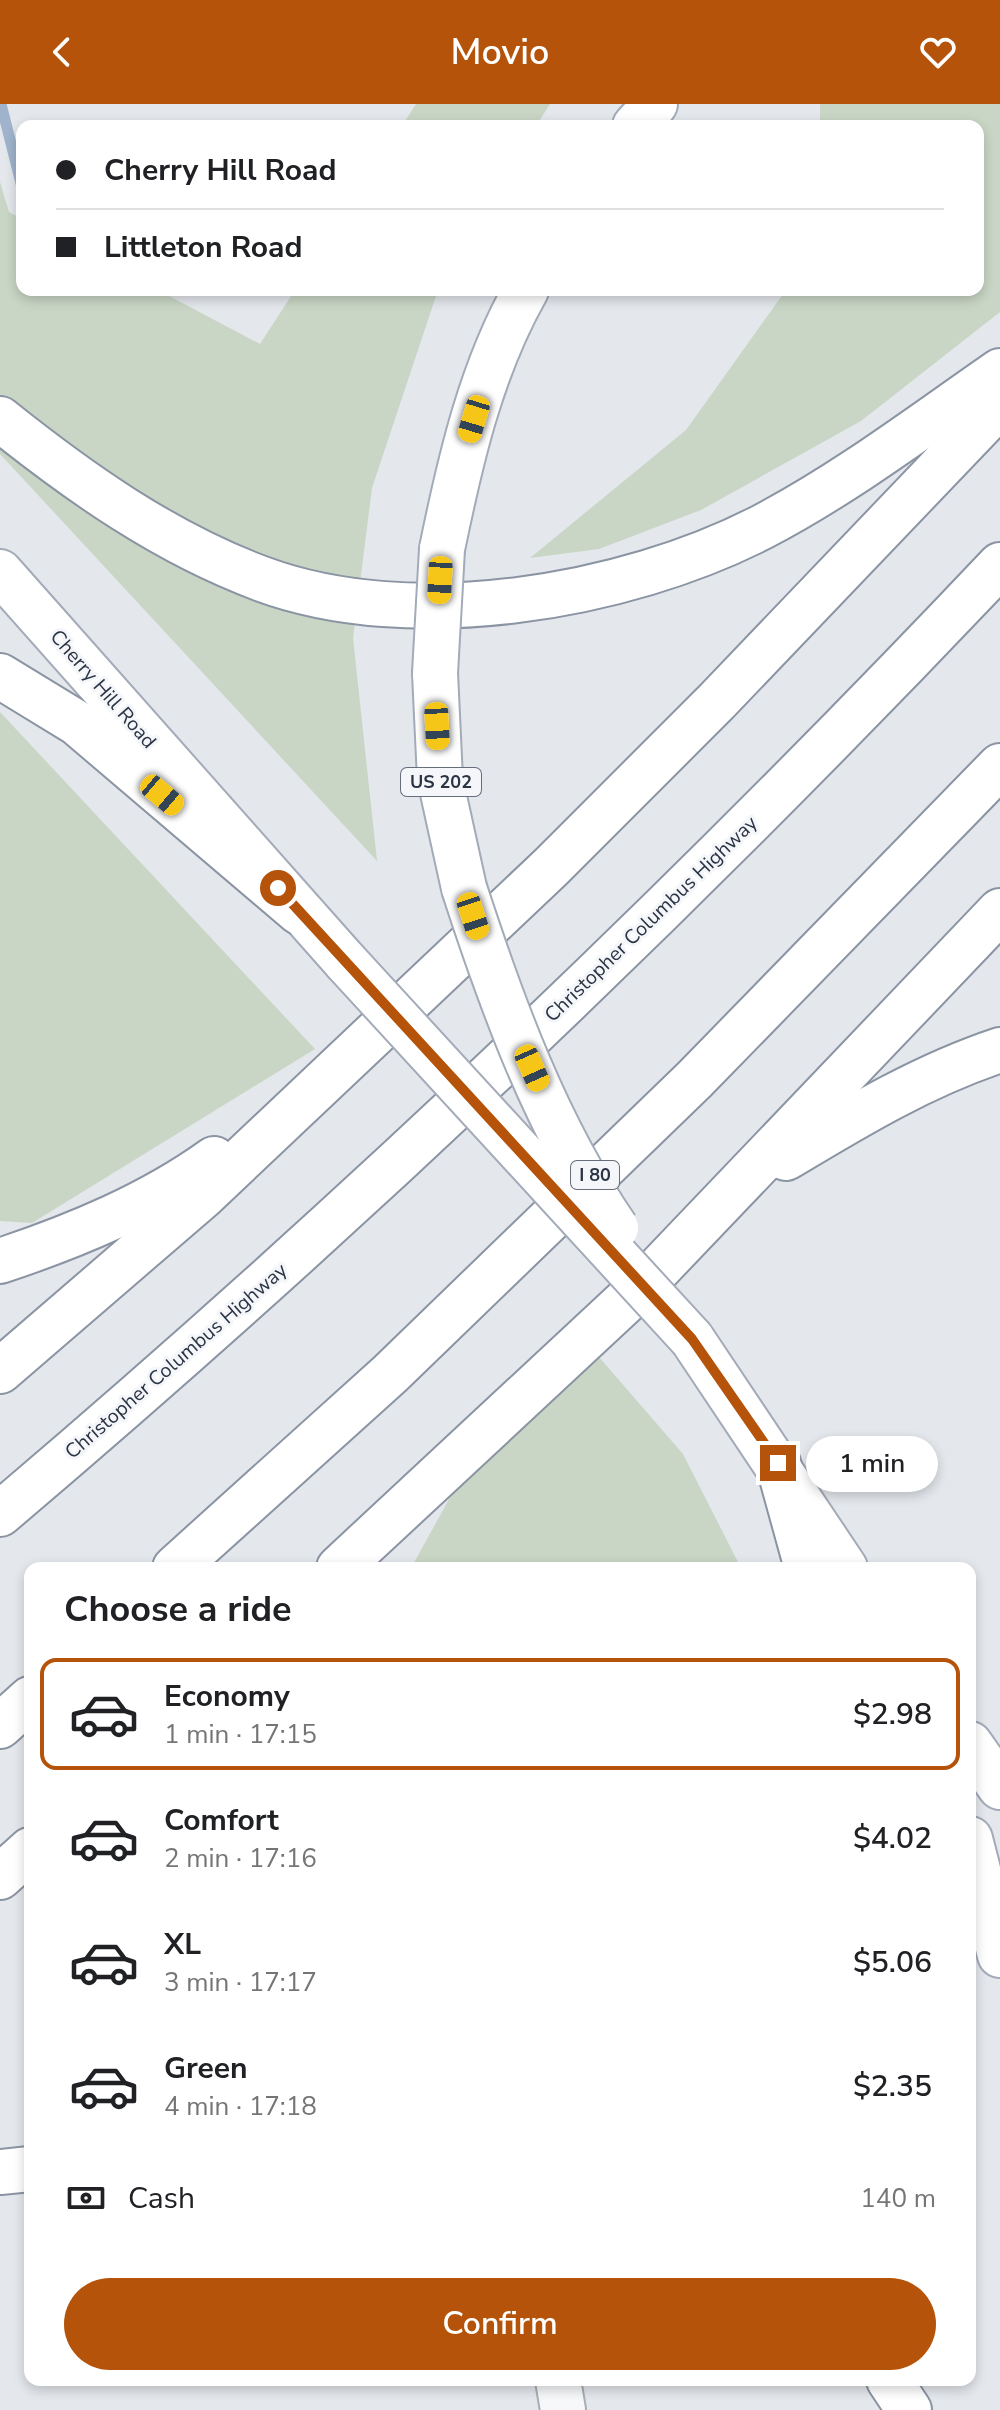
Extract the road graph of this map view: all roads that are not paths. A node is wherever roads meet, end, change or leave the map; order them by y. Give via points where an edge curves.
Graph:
1 (655, 104) edge
2 (640, 120) edge
3 (523, 296) edge
4 (1000, 371) edge
5 (1000, 405) edge
6 (0, 419) edge
7 (1000, 565) edge
8 (0, 572) edge
9 (0, 676) edge
10 (1000, 766) edge
11 (1000, 911) edge
12 (299, 912) junction
13 (1000, 1050) edge
14 (339, 1069) junction
15 (733, 1191) junction
16 (0, 1261) edge
17 (692, 1339) junction
18 (0, 1371) edge
19 (497, 1425) junction
20 (0, 1514) edge
21 (182, 1562) edge
22 (346, 1562) edge
23 (377, 1562) edge
24 (833, 1562) edge
25 (24, 1704) edge
26 (0, 1726) edge
27 (976, 1753) edge
28 (1000, 1787) edge
29 (24, 1855) edge
30 (976, 1862) edge
31 (0, 1877) edge
32 (1000, 1955) edge
33 (24, 2170) edge
34 (0, 2172) edge
35 (559, 2386) edge
36 (893, 2386) edge
37 (563, 2410) edge
38 (909, 2410) edge

1 - 2 main road
3 - 17 main road, US 202, bridge via 481,393 442,549 435,673 440,779 464,888 500,997 553,1115 601,1206
4 - 6 main road via 850,475 760,528 592,588 543,599 466,605 390,604 314,594 264,580 203,555 118,507
5 - 14 main road via 717,701
7 - 20 main road, Christopher Columbus Highway via 682,893 460,1104 166,1373
8 - 12 main road, Cherry Hill Road
9 - 12 main road via 77,723
10 - 21 main road, I 80 via 695,1079 390,1374
11 - 15 main road
12 - 17 main road, Cherry Hill Road, bridge
13 - 15 main road via 871,1106
14 - 16 main road via 190,1176 113,1217
14 - 18 main road via 203,1196
15 - 19 main road
17 - 24 main road, US 202 via 778,1463
19 - 22 main road
19 - 23 main road
25 - 26 main road
27 - 28 main road
29 - 31 main road
30 - 32 main road
33 - 34 main road
35 - 37 street
36 - 38 main road

